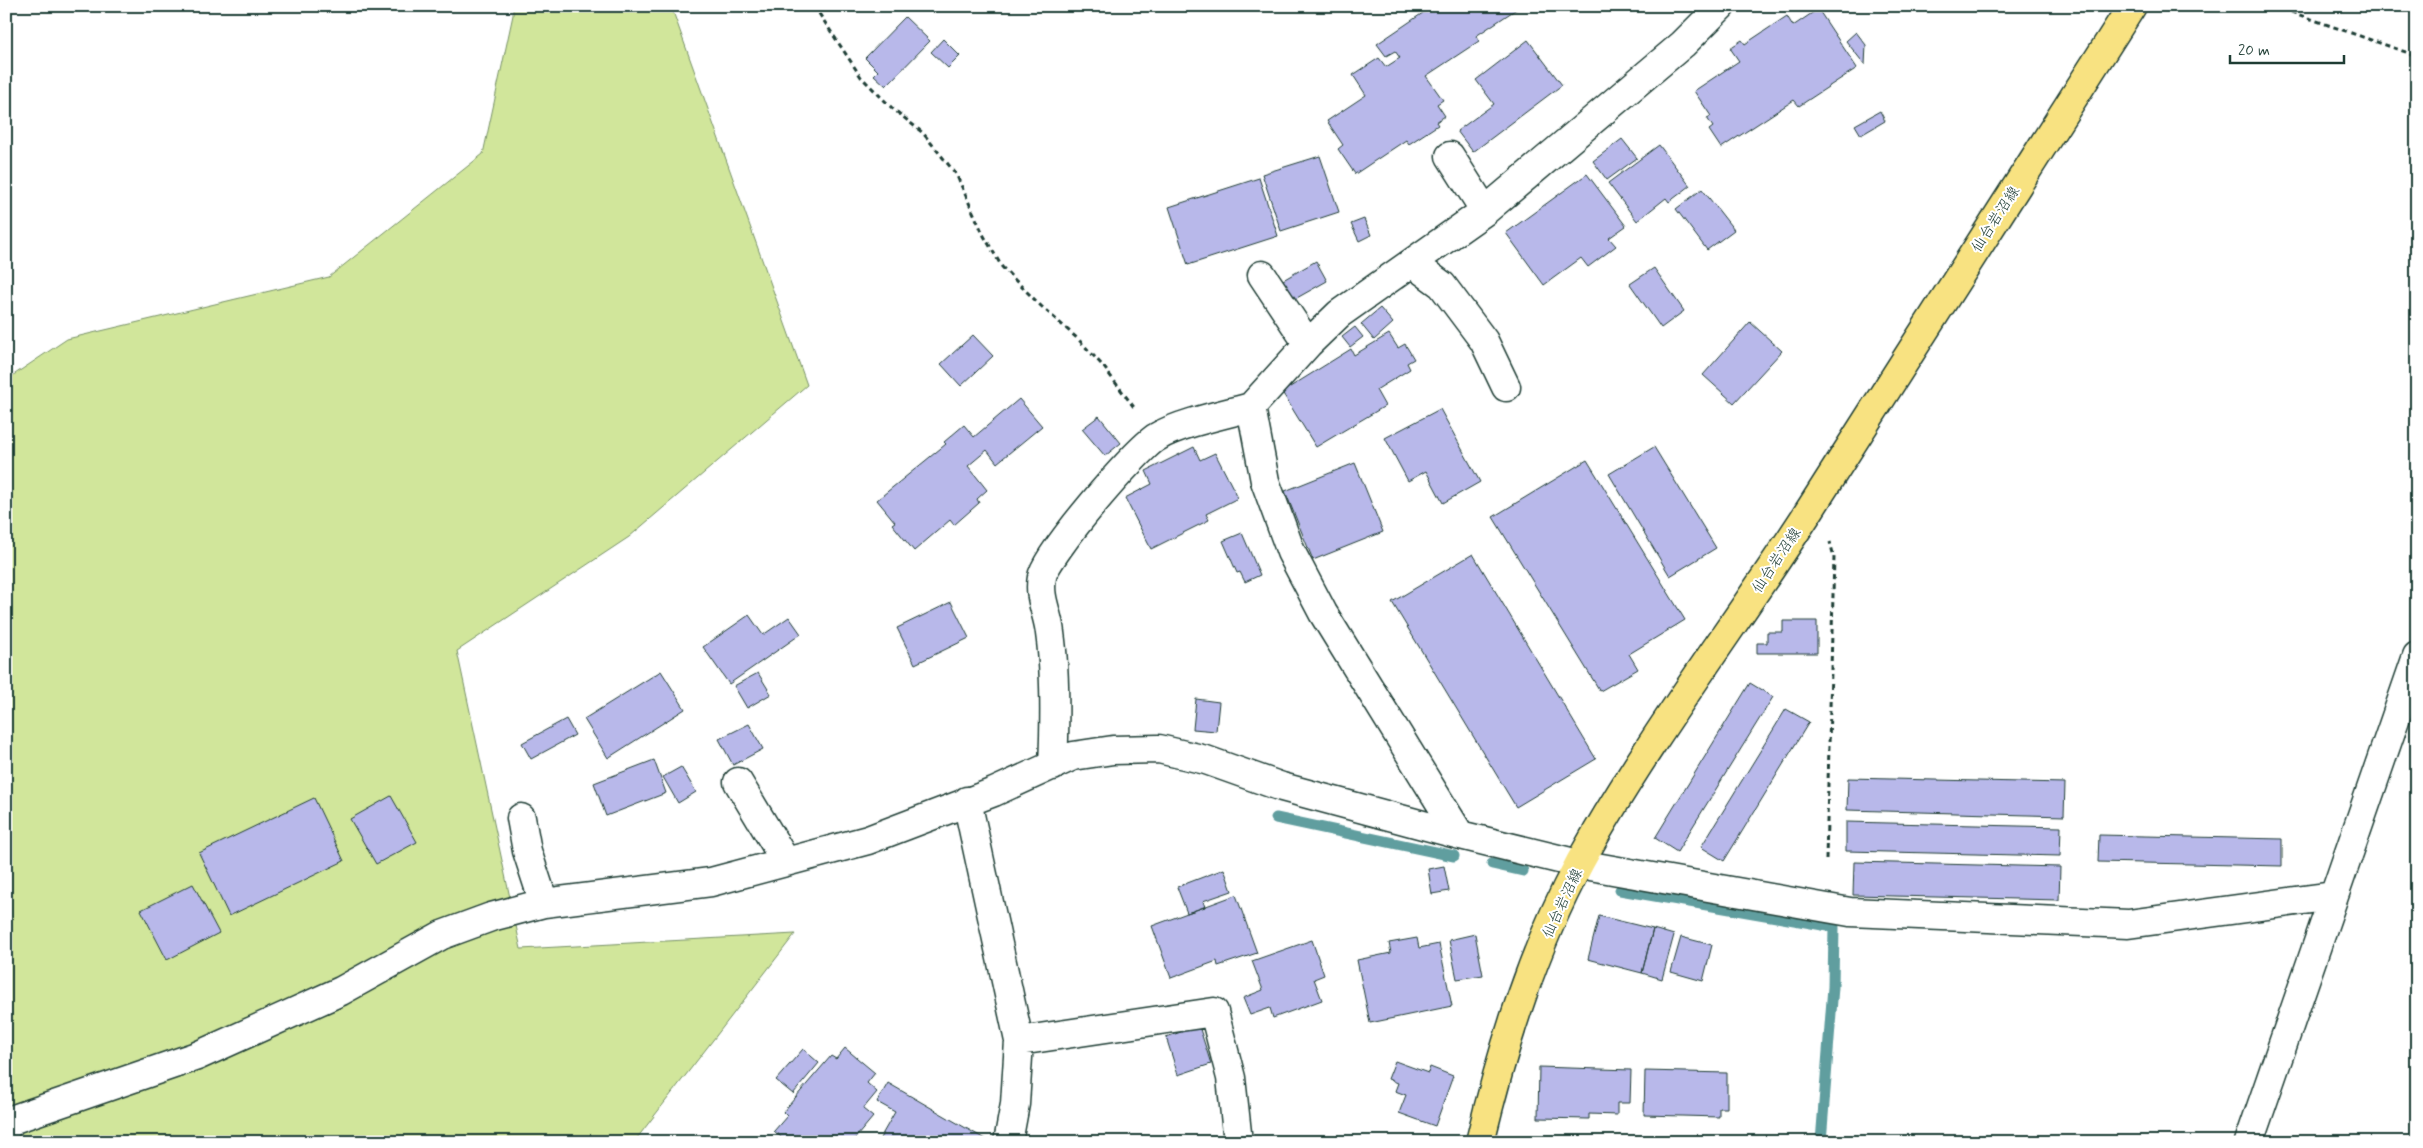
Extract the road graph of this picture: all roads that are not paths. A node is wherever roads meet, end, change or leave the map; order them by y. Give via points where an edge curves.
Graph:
1 (1721, 6) edge
2 (2132, 6) edge
3 (1450, 156) dead end
4 (1486, 211) junction
5 (1412, 263) junction
6 (1262, 276) dead end
7 (1308, 344) junction
8 (1506, 387) dead end
9 (1251, 407) junction
10 (2417, 656) edge
11 (1053, 766) junction
12 (738, 782) dead end
13 (966, 801) junction
14 (521, 818) dead end
15 (1460, 835) junction
16 (786, 862) junction
17 (1579, 864) junction
18 (2334, 896) junction
19 (544, 903) junction
20 (1019, 1040) junction
21 (6, 1128) edge
22 (1008, 1142) edge
23 (1238, 1142) edge
24 (1480, 1142) edge
25 (2249, 1142) edge

1 - 4 street via 1683,44
2 - 17 main road, 仙台岩沼線 via 1810,510 1634,774
3 - 4 street
4 - 5 street
5 - 7 street via 1339,314
5 - 8 street via 1442,285 1484,341
6 - 7 street
7 - 9 street
9 - 11 street via 1156,437 1079,519 1052,556 1042,575 1042,602 1050,632 1055,722
9 - 15 street via 1265,481 1291,552
10 - 18 street
11 - 13 street
11 - 15 street via 1073,756 1113,750 1160,749 1206,760 1282,787
12 - 16 street
13 - 16 street via 868,840
13 - 20 street
14 - 19 street via 527,850
15 - 17 street
16 - 19 street via 711,882
17 - 18 street via 1850,912 2002,921 2128,924
17 - 24 main road, 仙台岩沼線 via 1524,991
18 - 25 street
19 - 21 street via 442,935 341,991 206,1052 14,1119
20 - 22 street via 1015,1104
20 - 23 street via 1214,1012 1231,1078

